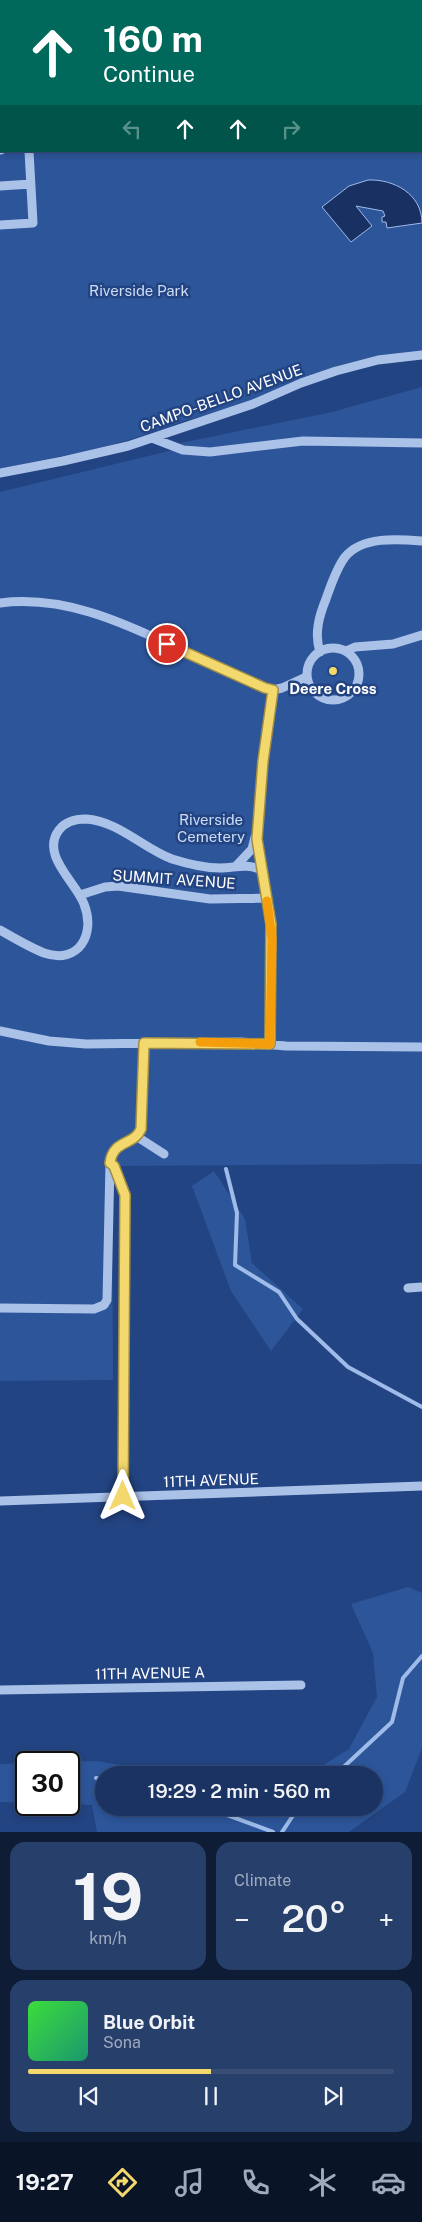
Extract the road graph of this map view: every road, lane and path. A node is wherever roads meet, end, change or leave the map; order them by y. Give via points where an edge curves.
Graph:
1 (29, 152) edge
2 (31, 184) junction
3 (0, 186) edge
4 (0, 225) edge
5 (422, 355) edge
6 (152, 438) junction
7 (422, 443) edge
8 (0, 473) edge
9 (422, 541) edge
10 (0, 603) edge
11 (422, 635) edge
12 (346, 651) junction
13 (320, 652) junction
14 (306, 677) junction
15 (273, 690) junction
16 (257, 827) junction
17 (234, 867) junction
18 (261, 870) junction
19 (80, 895) junction
20 (266, 898) junction
21 (0, 930) edge
22 (0, 1031) edge
23 (144, 1043) junction
24 (270, 1044) junction
25 (422, 1047) edge
26 (136, 1136) junction
27 (164, 1154) dead end
28 (110, 1163) junction
29 (422, 1287) edge
30 (408, 1288) dead end
31 (0, 1308) edge
32 (422, 1486) edge
33 (123, 1496) junction
34 (0, 1501) edge
35 (301, 1685) dead end
36 (0, 1690) edge

1 - 2 street
2 - 3 street
2 - 4 street via 33,223
5 - 6 street, CAMPO-BELLO AVENUE via 378,360 336,371 253,404
6 - 7 street via 183,450 210,452 303,441
6 - 8 street, CAMPO-BELLO AVENUE via 63,462
9 - 13 street via 380,541 356,548 346,555 338,567 322,610 317,632
10 - 15 street via 32,601 107,617
11 - 12 street via 393,644
12 - 13 street via 336,648
12 - 14 street via 356,661 360,674 353,692 344,699 324,699 308,685
13 - 14 street via 310,662
14 - 15 street
15 - 16 street
16 - 17 street via 252,849
16 - 18 street
17 - 18 street, SUMMIT AVENUE via 250,866
17 - 19 street, SUMMIT AVENUE via 197,866 171,858 107,824 77,820 61,828 53,843 60,866
18 - 20 street
19 - 20 street, SUMMIT AVENUE via 118,886 210,899
19 - 21 street, SUMMIT AVENUE via 88,917 87,936 84,943 70,953 44,953
20 - 24 street via 272,939
22 - 23 street via 72,1043
23 - 24 street
23 - 26 street via 141,1129
24 - 25 street
26 - 27 street
26 - 28 street via 117,1146
28 - 31 street via 108,1285 104,1305 94,1309
28 - 33 street via 125,1195
29 - 30 street
32 - 33 street, 11TH AVENUE
33 - 34 street, 11TH AVENUE
35 - 36 street, 11TH AVENUE A

